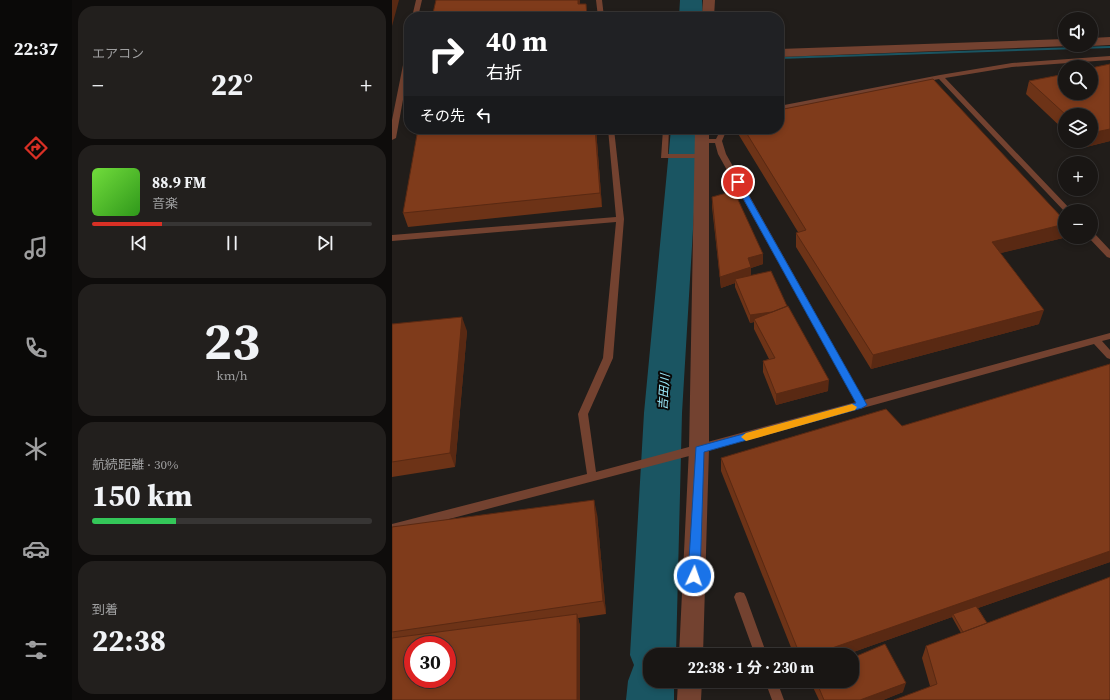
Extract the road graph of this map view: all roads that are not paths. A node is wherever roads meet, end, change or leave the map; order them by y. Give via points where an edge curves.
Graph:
1 (419, 0) edge
2 (599, 0) edge
3 (709, 0) edge
4 (416, 12) edge
5 (600, 12) edge
6 (708, 12) edge
7 (1110, 41) edge
8 (1098, 42) edge
9 (1058, 43) edge
10 (784, 53) edge
11 (1110, 58) edge
12 (404, 76) edge
13 (940, 77) junction
14 (784, 107) edge
15 (612, 134) edge
16 (666, 134) edge
17 (718, 134) edge
18 (392, 138) edge
19 (705, 145) edge
20 (1061, 204) edge
21 (620, 219) junction
22 (392, 238) edge
23 (1098, 242) edge
24 (1110, 255) edge
25 (1110, 336) edge
26 (1096, 340) junction
27 (1110, 356) edge
28 (862, 405) junction
29 (696, 450) junction
30 (592, 478) junction
31 (392, 529) edge
32 (740, 597) dead end
33 (691, 648) edge
34 (758, 648) edge
35 (690, 688) edge
36 (774, 688) edge
37 (689, 700) edge
38 (778, 700) edge

1 - 4 lane
2 - 5 lane
3 - 6 street
7 - 8 street
9 - 10 street
11 - 13 lane via 1012,65
12 - 18 lane
13 - 14 lane
13 - 20 lane
15 - 21 lane
16 - 19 lane via 664,156
17 - 19 lane
19 - 28 lane via 726,161
19 - 29 street
21 - 22 lane
21 - 30 lane via 608,358 583,414
23 - 24 lane
25 - 26 lane
26 - 27 lane
26 - 28 lane
28 - 29 lane
29 - 30 lane
29 - 33 street
30 - 31 lane
32 - 34 lane
35 - 37 street
36 - 38 lane

